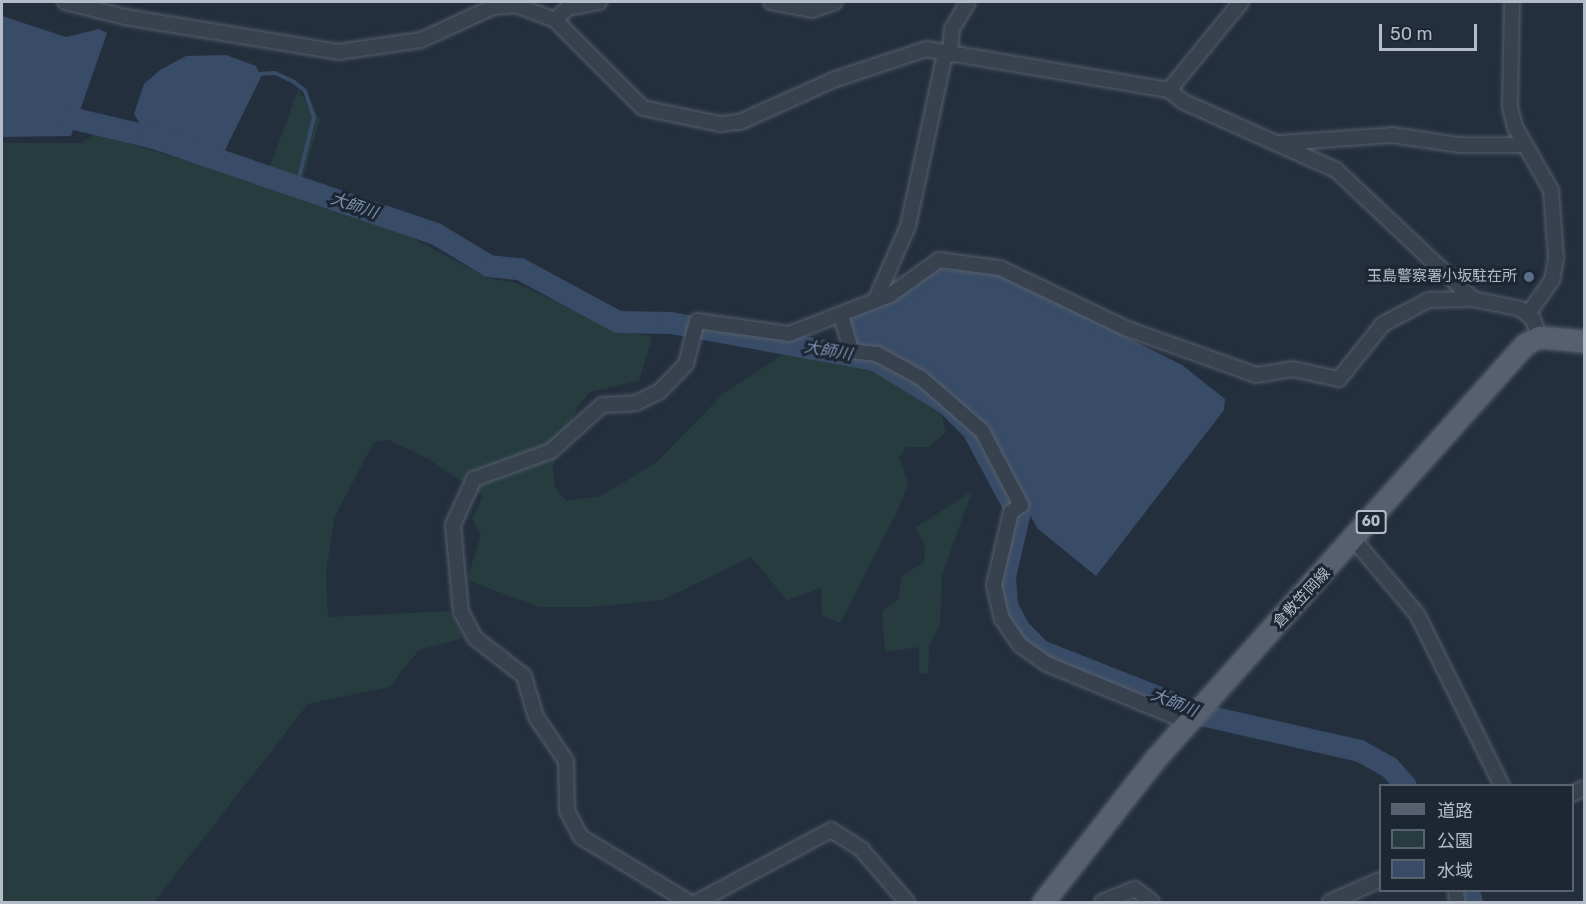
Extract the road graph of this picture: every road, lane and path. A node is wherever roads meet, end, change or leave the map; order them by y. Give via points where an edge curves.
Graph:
1 (65, 2) edge
2 (599, 2) edge
3 (771, 2) edge
4 (835, 2) edge
5 (968, 2) edge
6 (1241, 2) edge
7 (1512, 2) edge
8 (555, 20) junction
9 (948, 54) junction
10 (1169, 90) junction
11 (1276, 144) junction
12 (1525, 145) junction
13 (1473, 298) junction
14 (876, 299) junction
15 (1528, 314) junction
16 (841, 315) junction
17 (1539, 337) junction
18 (1584, 341) edge
19 (1354, 541) junction
20 (1194, 716) junction
21 (1501, 784) edge
22 (1379, 880) edge
23 (689, 903) edge
24 (697, 903) edge
25 (908, 903) edge
26 (1043, 903) edge
27 (1102, 903) edge
28 (1152, 903) edge
29 (1330, 903) edge

1 - 8 street via 125,17 338,52 421,40 493,7 534,9
2 - 8 street via 568,8
3 - 4 street via 812,10
5 - 9 street via 952,29
6 - 10 street
7 - 12 street via 1510,107
8 - 9 street via 630,100 655,113 720,124 740,122 902,55 926,50
9 - 10 street
9 - 14 street via 908,226
10 - 11 street via 1182,101
11 - 12 street via 1392,135 1460,145
11 - 13 street via 1354,184
12 - 15 street via 1551,190 1556,258 1552,280
13 - 14 street via 1429,300 1383,324 1339,380 1292,369 1256,375 1125,328 1000,268 939,260
13 - 15 street
14 - 16 street
15 - 17 street
16 - 20 street via 852,351 877,354 921,378 975,422 1016,508 994,585 1002,619 1020,645 1047,664
16 - 23 street via 772,335 696,327 686,364 659,392 636,403 602,405 583,416 551,451 474,479 453,525 452,557 461,612 475,638 524,676 536,717 566,761 571,824 599,850
17 - 18 main road
17 - 19 main road, 倉敷笠岡線 / 60 via 1525,344
19 - 20 main road, 倉敷笠岡線 / 60
19 - 21 street via 1398,585 1417,614
20 - 26 main road, 倉敷笠岡線 / 60
22 - 29 street
24 - 25 street via 831,830 861,849
27 - 28 street via 1135,889

